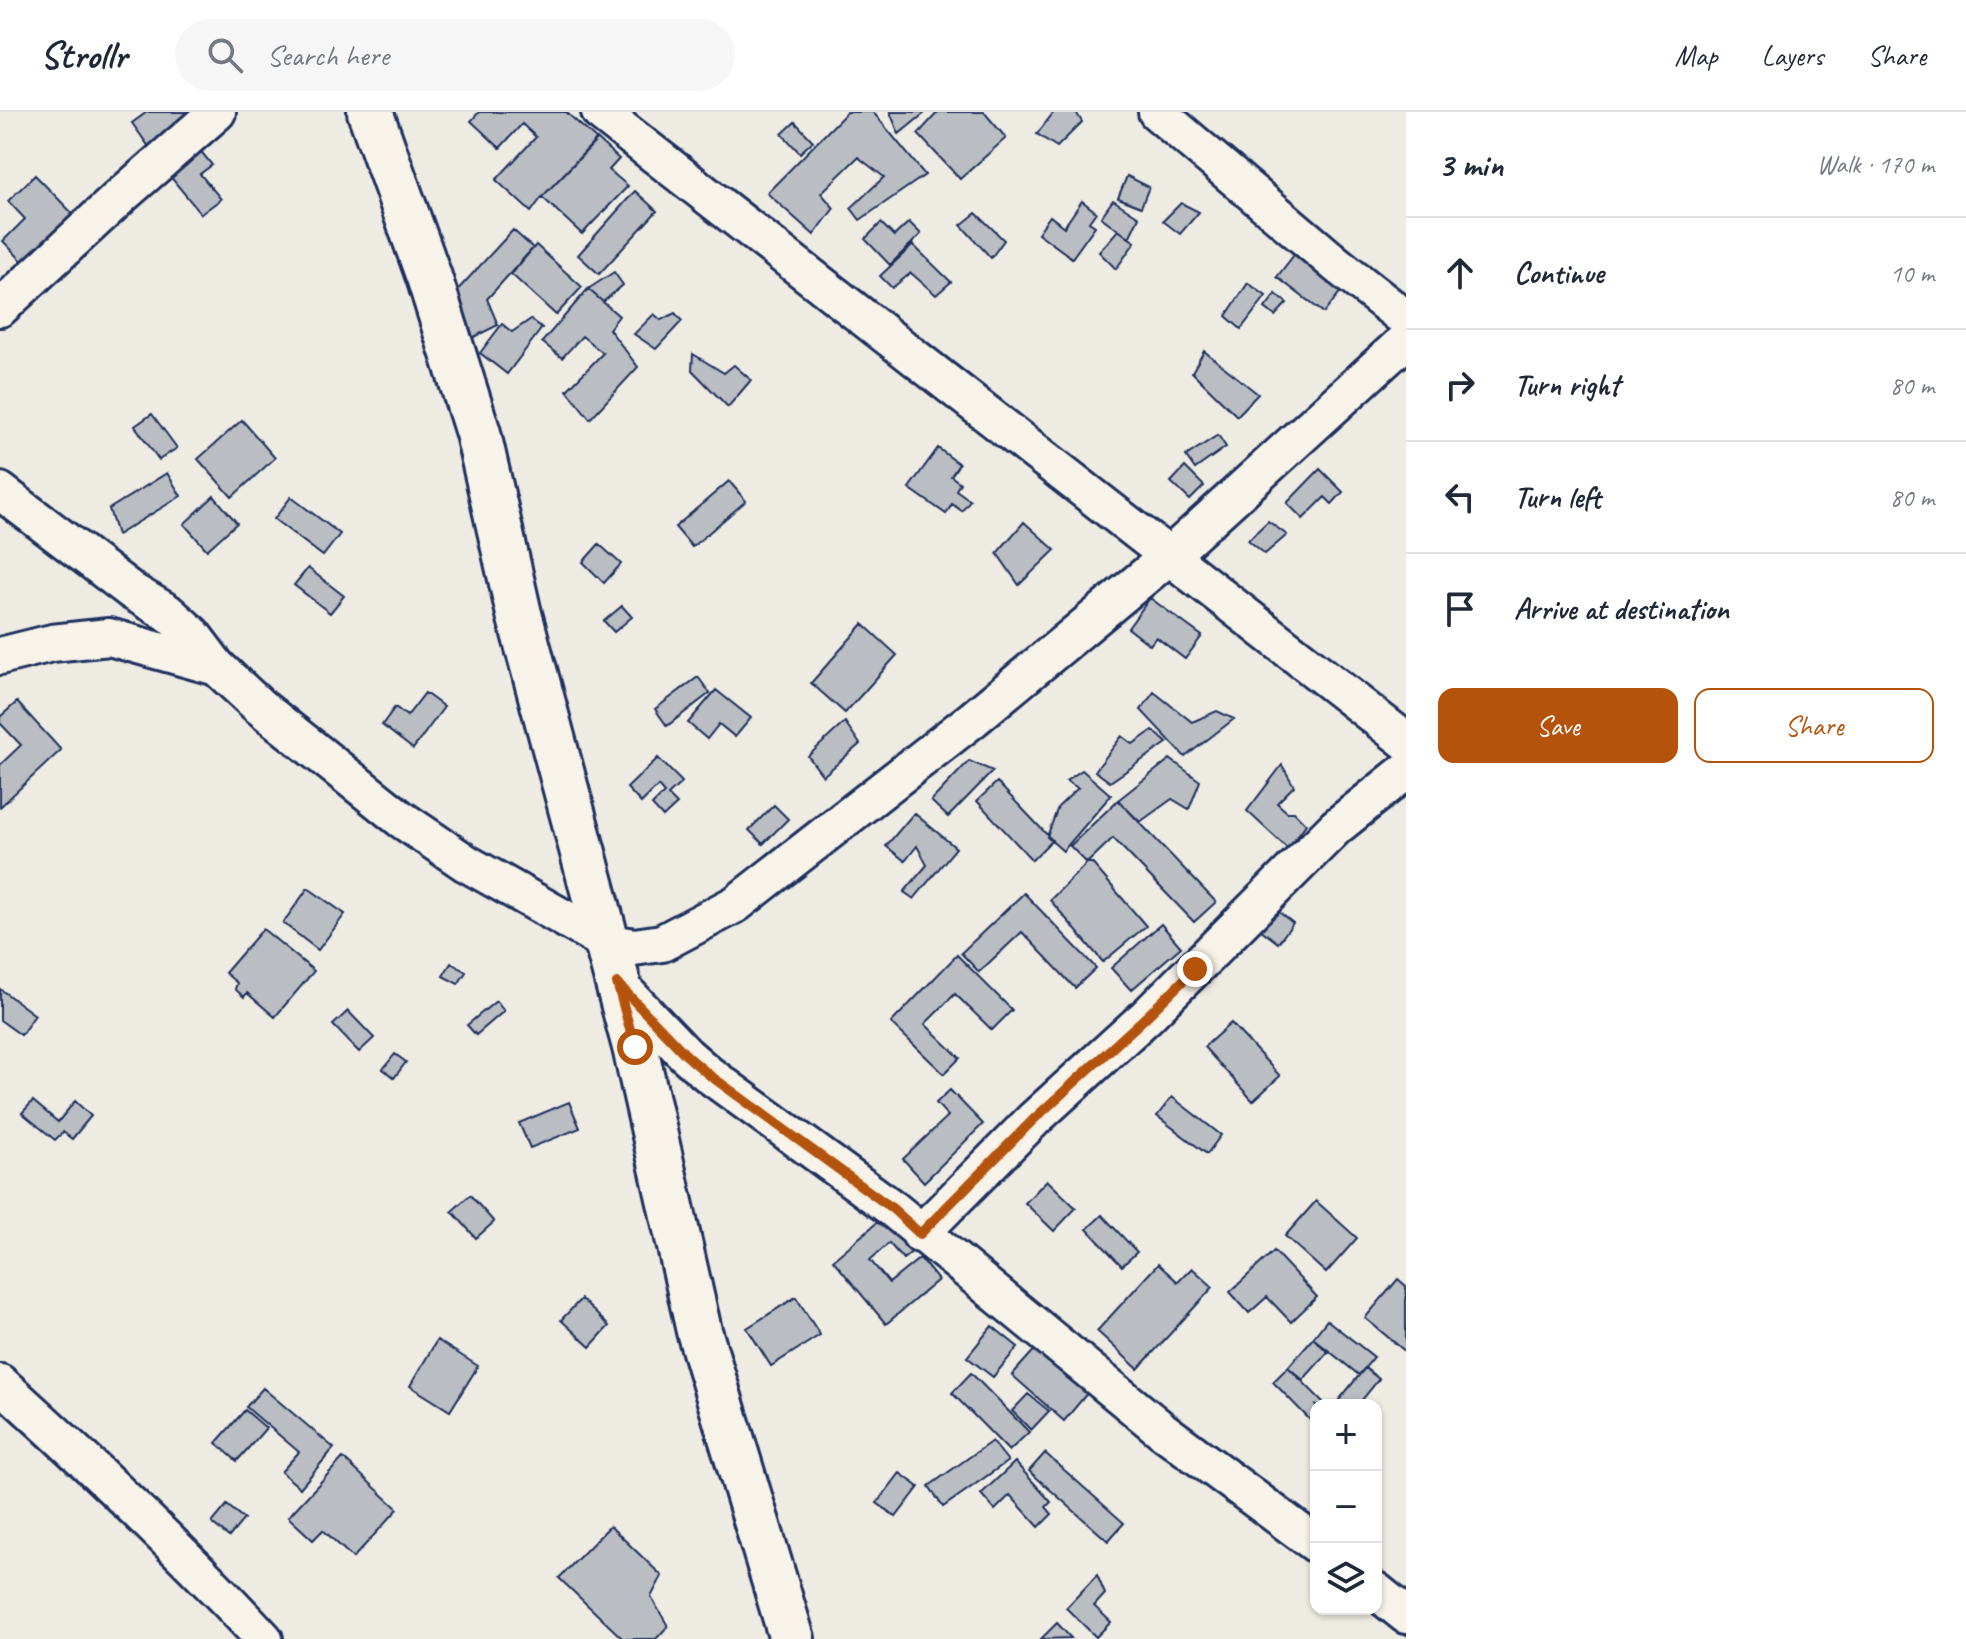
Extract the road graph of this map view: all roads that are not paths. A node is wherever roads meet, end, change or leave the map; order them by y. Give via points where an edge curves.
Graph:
1 (217, 112) edge
2 (370, 112) edge
3 (600, 112) edge
4 (1157, 112) edge
5 (0, 308) edge
6 (1406, 319) edge
7 (1406, 340) edge
8 (0, 491) edge
9 (1168, 557) junction
10 (0, 656) edge
11 (217, 667) junction
12 (1406, 741) edge
13 (1406, 771) edge
14 (606, 942) junction
15 (617, 983) junction
16 (920, 1234) junction
17 (0, 1383) edge
18 (1315, 1543) edge
19 (1382, 1596) edge
20 (1406, 1615) edge
21 (264, 1639) edge
22 (792, 1639) edge

1 - 5 street
2 - 14 street via 478,433 519,614
3 - 9 street
4 - 6 street
7 - 9 street
8 - 11 street via 167,612
9 - 12 street
9 - 14 street via 973,719 736,904 662,943 634,947
10 - 11 street via 109,637
11 - 14 street via 401,819 466,863
13 - 16 street via 1336,827
14 - 15 street
15 - 16 street via 708,1074
15 - 22 street via 699,1331
16 - 18 street via 1162,1430
17 - 21 street via 123,1495
19 - 20 street

